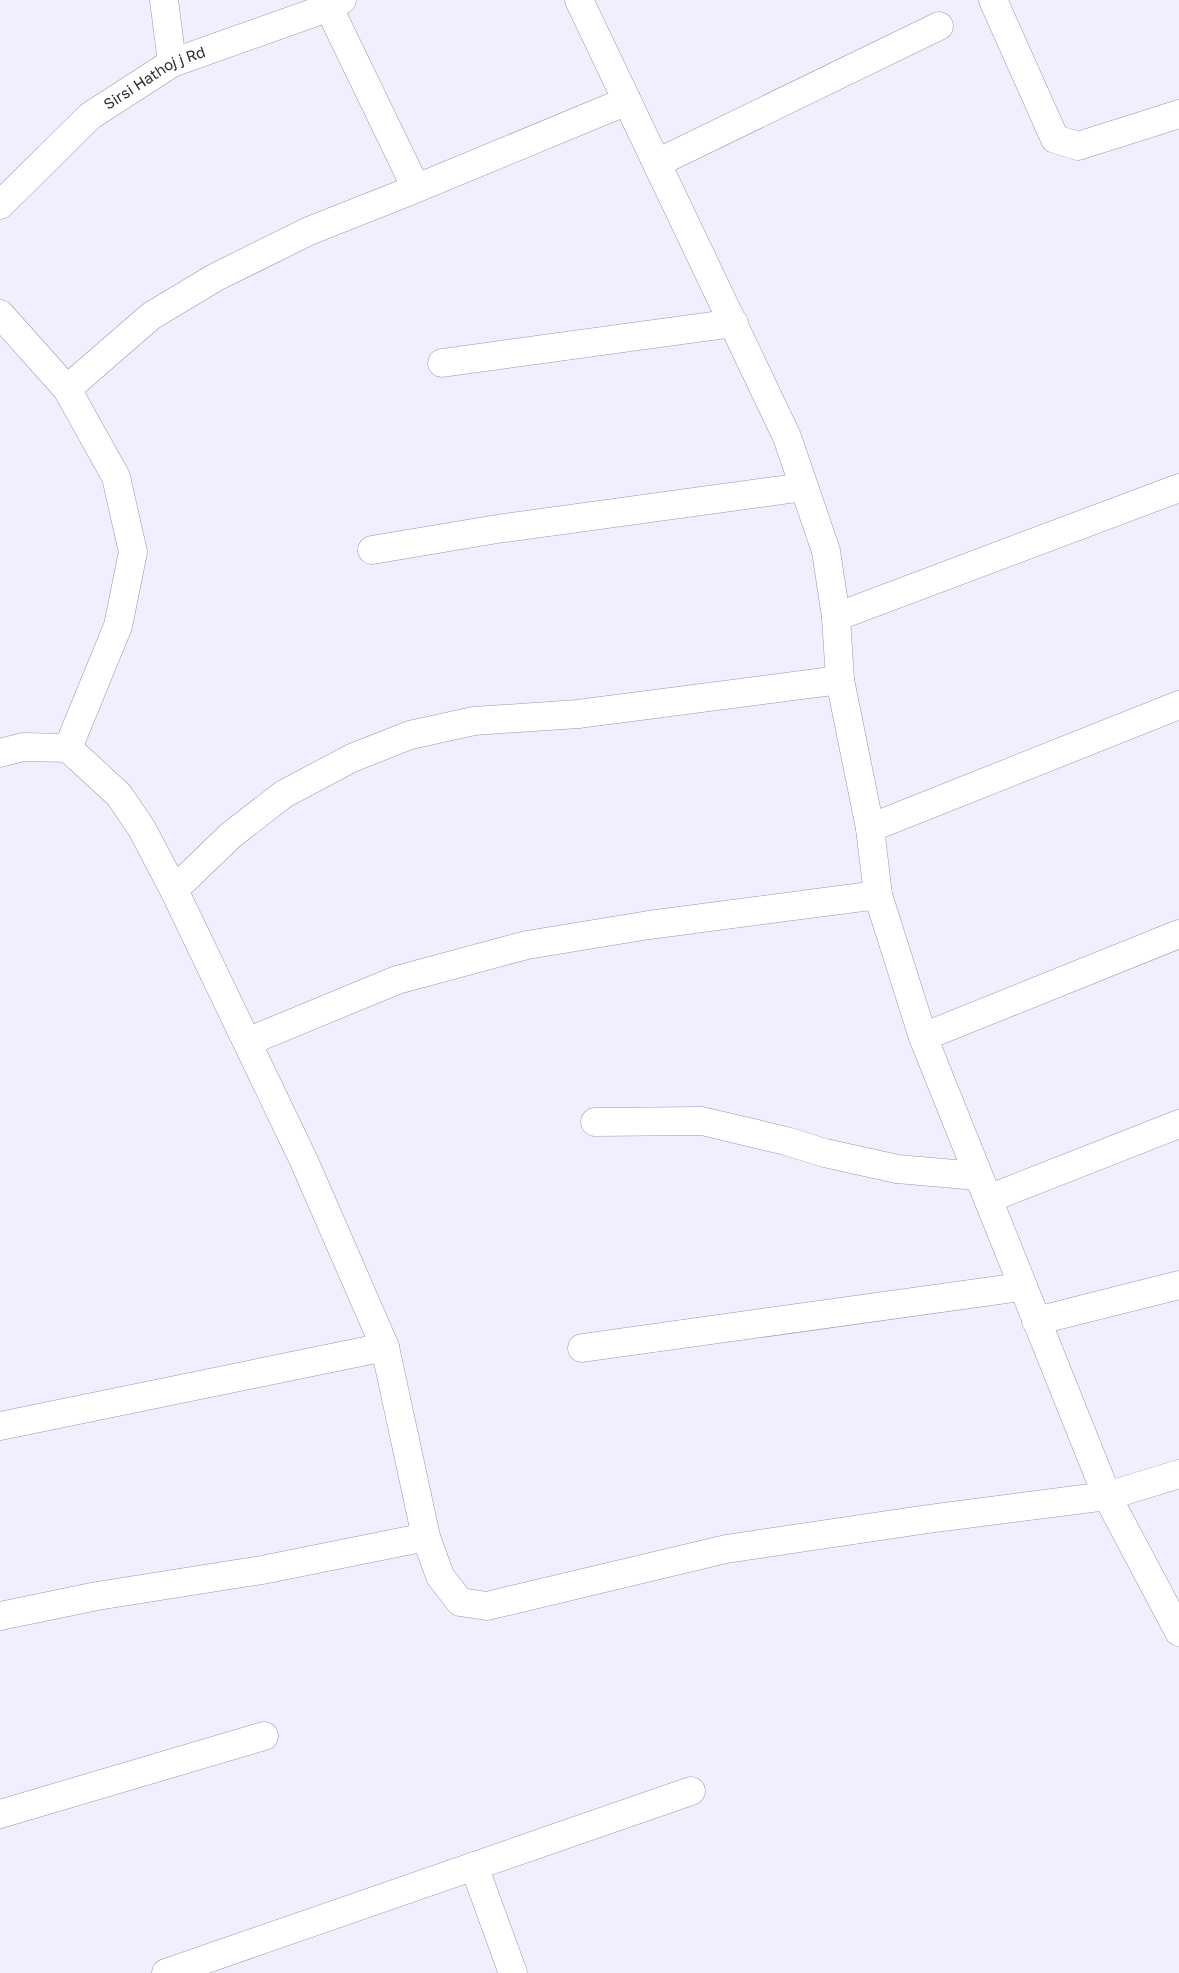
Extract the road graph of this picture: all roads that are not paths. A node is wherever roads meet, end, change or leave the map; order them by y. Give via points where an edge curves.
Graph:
1 (579, 0) edge
2 (993, 0) edge
3 (162, 1) edge
4 (335, 3) edge
5 (939, 26) dead end
6 (172, 63) junction
7 (627, 101) junction
8 (1179, 114) edge
9 (657, 163) junction
10 (416, 188) junction
11 (0, 205) edge
12 (0, 314) edge
13 (734, 323) junction
14 (442, 363) dead end
15 (67, 389) junction
16 (804, 487) junction
17 (1179, 488) edge
18 (372, 550) dead end
19 (836, 617) junction
20 (840, 680) junction
21 (1179, 705) edge
22 (68, 748) junction
23 (0, 753) edge
24 (870, 828) junction
25 (174, 890) junction
26 (878, 895) junction
27 (1179, 934) edge
28 (923, 1037) junction
29 (247, 1042) junction
30 (595, 1122) dead end
31 (1179, 1124) edge
32 (983, 1188) junction
33 (1179, 1285) edge
34 (1022, 1287) junction
35 (1036, 1321) junction
36 (385, 1347) junction
37 (582, 1348) dead end
38 (0, 1426) edge
39 (1179, 1474) edge
40 (1106, 1496) junction
41 (426, 1537) junction
42 (0, 1616) edge
43 (1179, 1632) edge
44 (264, 1736) dead end
45 (691, 1791) dead end
46 (0, 1814) edge
47 (474, 1866) junction
48 (166, 1973) edge
49 (513, 1973) edge

1 - 7 street
2 - 8 street via 1055,139 1078,146
3 - 6 street
4 - 6 street, Sirsi Hathoj j Rd
4 - 10 street
5 - 9 street
6 - 11 street, Sirsi Hathoj j Rd via 90,116
7 - 9 street
7 - 10 street
9 - 13 street
10 - 15 street via 309,231 216,276 151,316
12 - 15 street
13 - 14 street
13 - 16 street via 787,437
15 - 22 street via 116,476 133,552 118,626
16 - 18 street via 497,529
16 - 19 street via 826,551
17 - 19 street
19 - 20 street
20 - 24 street
20 - 25 street via 578,714 474,721 410,735 352,758 284,794 231,835
21 - 24 street
22 - 23 street via 23,746
22 - 25 street via 119,795 142,829
24 - 26 street
25 - 29 street
26 - 28 street
26 - 29 street via 649,925 527,945 398,980
27 - 28 street
28 - 32 street
29 - 36 street via 304,1161
30 - 32 street via 702,1121 825,1153
31 - 32 street
32 - 34 street
33 - 35 street
34 - 35 street
34 - 37 street
35 - 40 street
36 - 38 street
36 - 41 street
39 - 40 street
40 - 41 street via 726,1549 487,1606 460,1602 440,1576
40 - 43 street
41 - 42 street via 262,1570 97,1596
44 - 46 street
45 - 47 street
47 - 48 street
47 - 49 street

